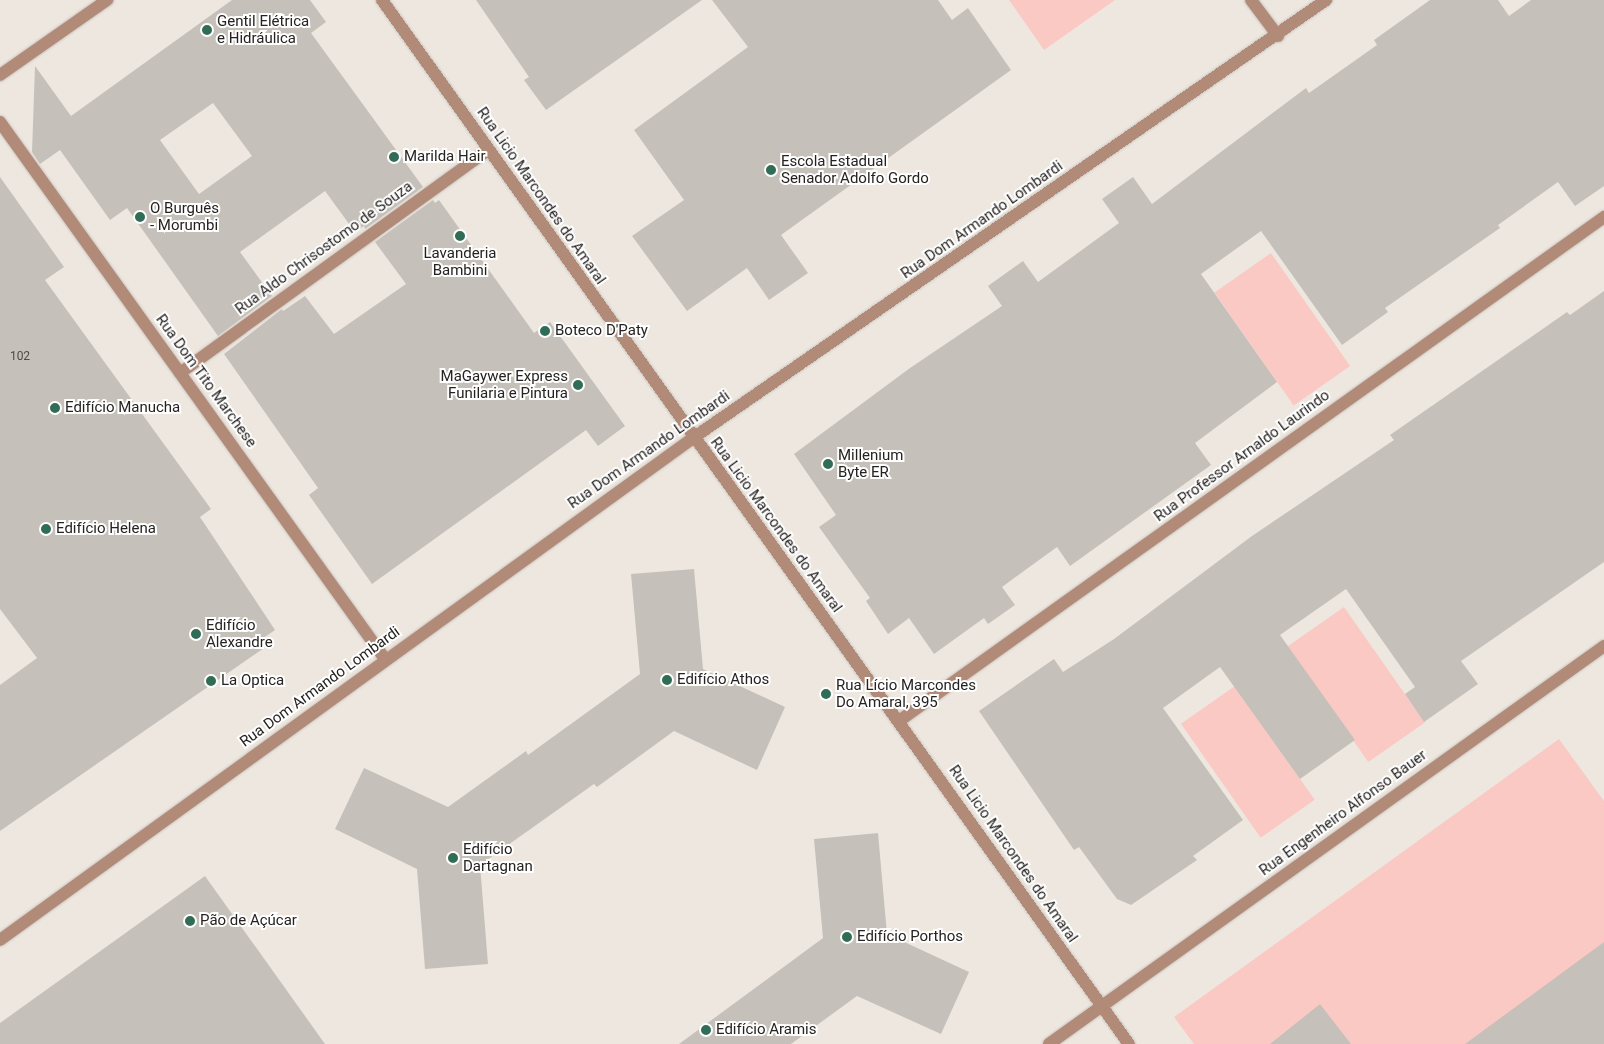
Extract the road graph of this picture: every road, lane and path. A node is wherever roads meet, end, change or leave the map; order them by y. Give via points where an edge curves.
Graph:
1 (107, 0) edge
2 (382, 0) edge
3 (1251, 0) edge
4 (1326, 0) edge
5 (1278, 36) junction
6 (0, 75) edge
7 (0, 122) edge
8 (488, 150) junction
9 (1604, 217) edge
10 (180, 373) junction
11 (693, 438) junction
12 (1604, 646) edge
13 (385, 659) junction
14 (899, 721) junction
15 (0, 940) edge
16 (1102, 1006) junction
17 (1049, 1044) edge
18 (1129, 1044) edge

1 - 6 street
2 - 8 street, Rua Licio Marcondes do Amaral
3 - 5 street
4 - 5 street, Rua Dom Armando Lombardi
5 - 11 street, Rua Dom Armando Lombardi
7 - 10 street, Rua Dom Tito Marchese
8 - 10 street, Rua Aldo Chrisostomo de Souza
8 - 11 street, Rua Licio Marcondes do Amaral
9 - 14 street, Rua Professor Arnaldo Laurindo
10 - 13 street, Rua Dom Tito Marchese
11 - 13 street, Rua Dom Armando Lombardi
11 - 14 street, Rua Licio Marcondes do Amaral
12 - 16 street, Rua Engenheiro Alfonso Bauer
13 - 15 street, Rua Dom Armando Lombardi
14 - 16 street, Rua Licio Marcondes do Amaral
16 - 17 street, Rua Engenheiro Alfonso Bauer
16 - 18 street, Rua Licio Marcondes do Amaral

